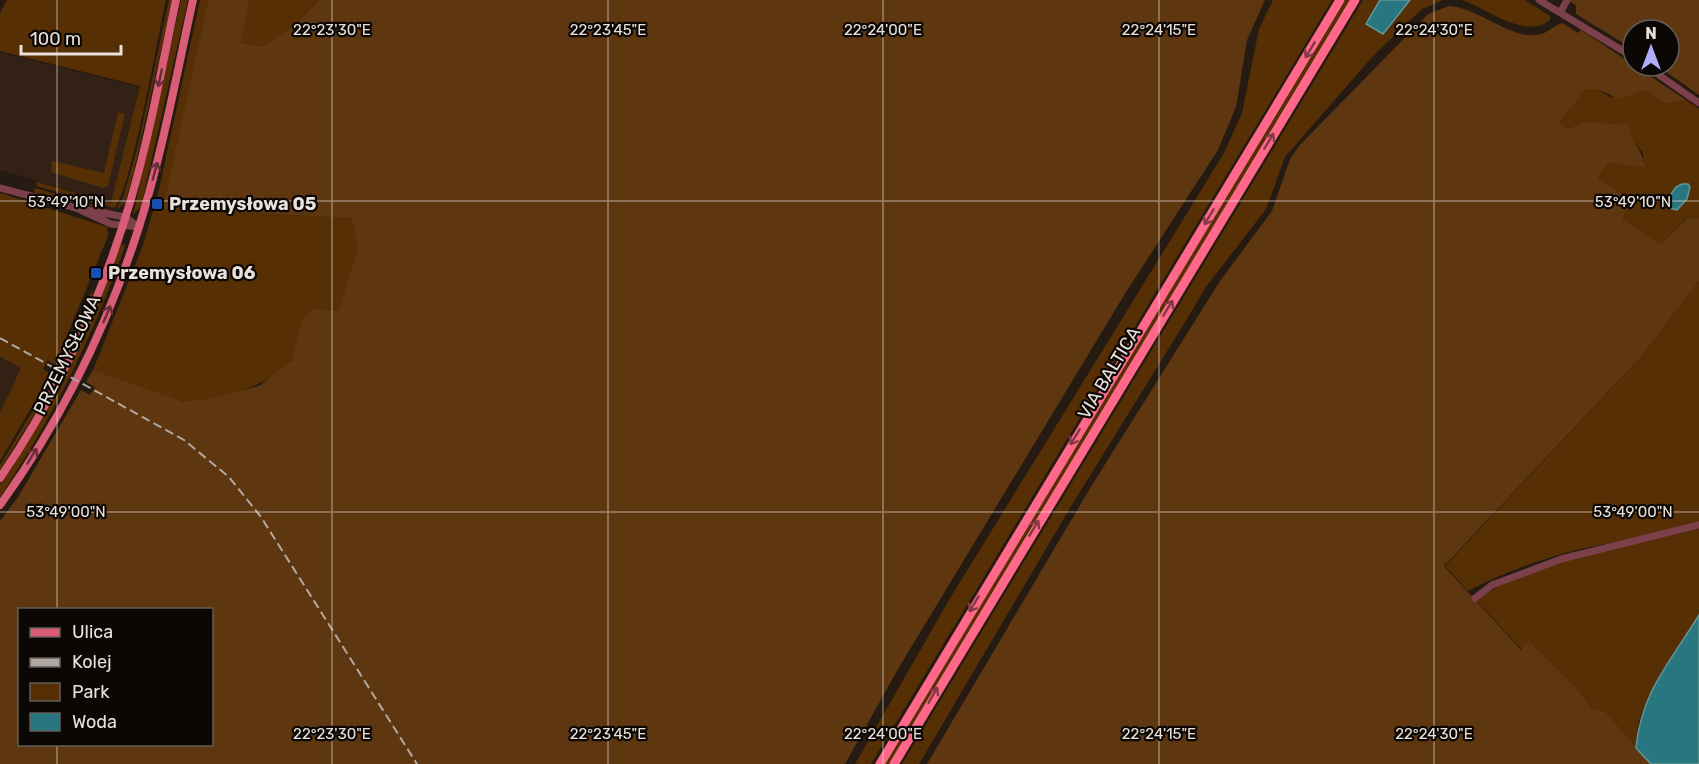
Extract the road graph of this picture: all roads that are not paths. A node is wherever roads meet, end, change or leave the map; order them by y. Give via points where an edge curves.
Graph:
1 (176, 0) edge
2 (193, 0) edge
3 (1340, 0) edge
4 (1355, 0) edge
5 (1539, 0) edge
6 (1567, 0) edge
7 (1560, 13) junction
8 (1621, 50) edge
9 (1663, 78) edge
10 (1699, 103) edge
11 (0, 188) edge
12 (124, 221) junction
13 (139, 227) junction
14 (0, 478) edge
15 (0, 505) edge
16 (1699, 525) edge
17 (1474, 598) dead end
18 (880, 764) edge
19 (894, 764) edge

1 -> 12 main road, PRZEMYSŁOWA via 145,146
13 -> 2 main road, PRZEMYSŁOWA
3 -> 18 highway, VIA BALTICA
19 -> 4 highway, VIA BALTICA
5 - 7 street
6 - 7 street
7 - 8 street
9 - 10 street
11 - 12 street
12 - 13 street
12 - 14 main road, PRZEMYSŁOWA via 97,297 68,361
15 -> 13 main road, PRZEMYSŁOWA via 46,434 82,368 111,305
16 - 17 street via 1561,559 1491,585

